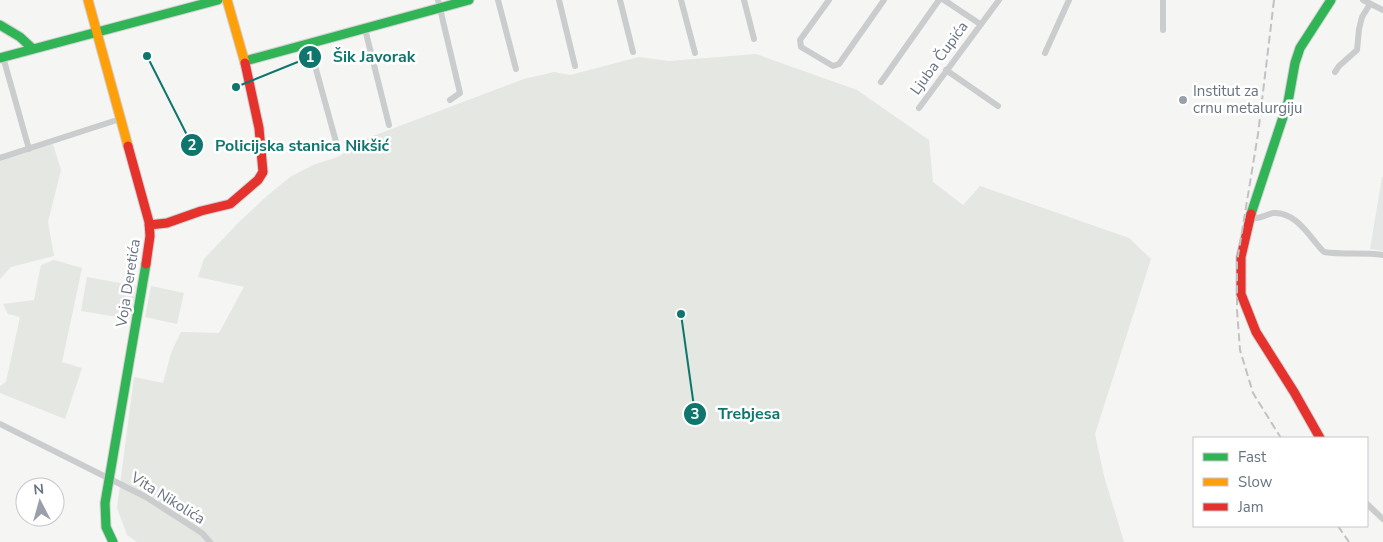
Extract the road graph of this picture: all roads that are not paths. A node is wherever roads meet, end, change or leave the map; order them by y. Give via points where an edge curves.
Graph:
1 (88, 0) edge
2 (218, 0) edge
3 (227, 0) edge
4 (468, 0) edge
5 (498, 0) edge
6 (559, 0) edge
7 (620, 0) edge
8 (681, 0) edge
9 (744, 0) edge
10 (829, 0) edge
11 (884, 0) edge
12 (940, 0) edge
13 (944, 0) edge
14 (999, 0) edge
15 (1069, 0) edge
16 (1163, 0) edge
17 (1331, 0) edge
18 (1363, 0) edge
19 (439, 4) edge
20 (1370, 4) junction
21 (1383, 10) edge
22 (980, 24) junction
23 (0, 25) edge
24 (364, 29) junction
25 (1163, 30) dead end
26 (96, 31) junction
27 (754, 39) dead end
28 (309, 44) junction
29 (33, 49) junction
30 (634, 52) dead end
31 (695, 53) dead end
32 (1045, 53) dead end
33 (2, 58) edge
34 (245, 61) junction
35 (575, 66) dead end
36 (516, 69) dead end
37 (946, 70) junction
38 (1335, 72) dead end
39 (881, 82) dead end
40 (450, 100) dead end
41 (998, 106) dead end
42 (919, 108) dead end
43 (120, 119) junction
44 (389, 125) dead end
45 (29, 149) junction
46 (338, 149) dead end
47 (0, 158) edge
48 (1251, 218) junction
49 (149, 225) junction
50 (1383, 255) edge
51 (0, 424) edge
52 (1319, 437) edge
53 (110, 478) junction
54 (1368, 505) edge
55 (1383, 519) edge
56 (113, 542) edge
57 (210, 542) edge

1 - 26 street, Voja Deretića
2 - 26 street
3 - 34 street
4 - 19 street
5 - 36 street
6 - 35 street
7 - 30 street
8 - 31 street
9 - 27 street
10 - 11 street via 800,43 801,47 833,66 839,64
12 - 39 street
13 - 22 street
14 - 22 street, Ljuba Čupića
15 - 32 street
16 - 25 street
17 - 48 street via 1300,48 1288,102
18 - 20 street
19 - 24 street
19 - 40 street via 460,93
20 - 21 street
20 - 38 street via 1362,17 1357,50
22 - 37 street, Ljuba Čupića
23 - 29 street
24 - 28 street
24 - 44 street
26 - 29 street
26 - 43 street, Voja Deretića
28 - 34 street
28 - 46 street
29 - 33 street
33 - 45 street
34 - 49 street via 259,128 261,177 230,204 167,223
37 - 41 street
37 - 42 street, Ljuba Čupića
43 - 45 street
43 - 49 street, Voja Deretića
45 - 47 street
48 - 50 street via 1283,214 1294,220 1324,252
48 - 52 street via 1241,257 1241,294 1256,332
49 - 53 street, Voja Deretića via 150,236
51 - 53 street, Vita Nikolića
53 - 56 street, Voja Deretića via 104,502 104,521
53 - 57 street, Vita Nikolića via 146,497
54 - 55 street

